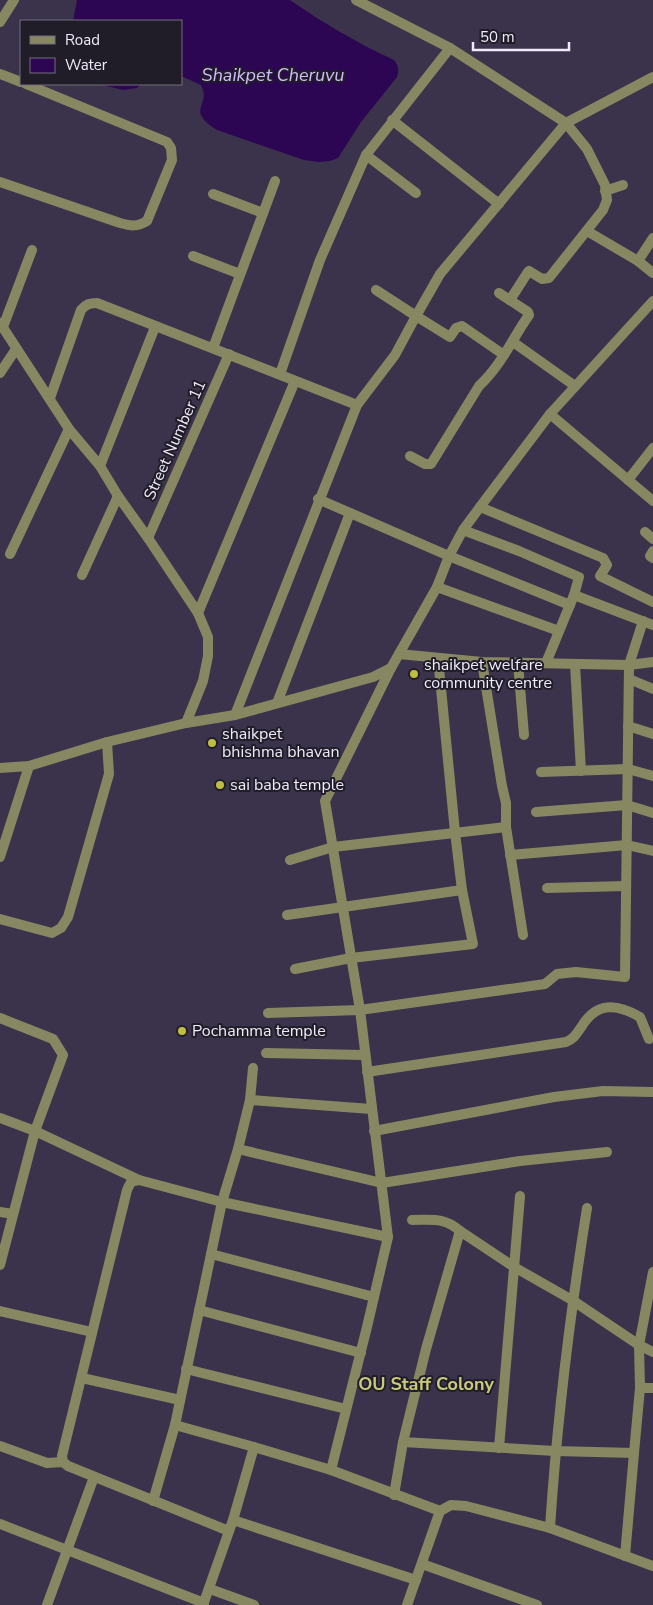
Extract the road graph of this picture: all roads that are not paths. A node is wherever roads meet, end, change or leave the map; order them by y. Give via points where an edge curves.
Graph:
1 (14, 0) edge
2 (356, 0) edge
3 (0, 22) edge
4 (450, 48) junction
5 (0, 74) edge
6 (653, 77) edge
7 (20, 82) edge
8 (28, 85) edge
9 (392, 120) junction
10 (566, 123) junction
11 (366, 155) junction
12 (275, 181) dead end
13 (0, 182) edge
14 (623, 185) dead end
15 (605, 191) junction
16 (416, 193) dead end
17 (213, 194) dead end
18 (500, 204) junction
19 (263, 213) junction
20 (587, 231) junction
21 (653, 238) edge
22 (32, 250) dead end
23 (193, 256) dead end
24 (638, 261) junction
25 (653, 273) edge
26 (240, 274) junction
27 (376, 290) dead end
28 (499, 293) dead end
29 (510, 300) junction
30 (653, 301) edge
31 (416, 316) junction
32 (1, 325) edge
33 (155, 327) junction
34 (513, 342) junction
35 (213, 348) junction
36 (16, 349) junction
37 (229, 354) junction
38 (504, 355) junction
39 (1, 369) edge
40 (280, 374) junction
41 (295, 381) junction
42 (575, 386) junction
43 (50, 398) junction
44 (357, 405) junction
45 (550, 414) junction
46 (69, 429) junction
47 (653, 448) edge
48 (410, 456) dead end
49 (100, 466) junction
50 (628, 480) junction
51 (118, 496) junction
52 (318, 499) junction
53 (653, 501) edge
54 (480, 507) junction
55 (350, 513) junction
56 (463, 530) junction
57 (148, 538) junction
58 (653, 551) edge
59 (10, 554) dead end
60 (449, 556) junction
61 (653, 558) edge
62 (82, 575) dead end
63 (437, 587) junction
64 (574, 595) junction
65 (653, 602) edge
66 (570, 605) junction
67 (198, 613) junction
68 (643, 621) junction
69 (653, 625) edge
70 (559, 631) junction
71 (399, 654) junction
72 (438, 658) junction
73 (482, 662) junction
74 (518, 662) junction
75 (653, 662) edge
76 (546, 663) junction
77 (575, 664) junction
78 (629, 665) junction
79 (391, 668) junction
80 (629, 679) junction
81 (653, 689) edge
82 (277, 703) junction
83 (235, 715) junction
84 (186, 723) junction
85 (628, 726) junction
86 (653, 734) edge
87 (524, 735) dead end
88 (107, 742) junction
89 (29, 766) junction
90 (0, 768) edge
91 (628, 769) junction
92 (580, 770) junction
93 (541, 772) dead end
94 (653, 776) edge
95 (627, 805) junction
96 (536, 812) dead end
97 (653, 813) edge
98 (506, 827) junction
99 (455, 832) junction
100 (627, 845) junction
101 (333, 848) junction
102 (653, 851) edge
103 (510, 855) junction
104 (0, 857) edge
105 (290, 860) dead end
106 (626, 886) junction
107 (547, 888) dead end
108 (462, 890) junction
109 (343, 907) junction
110 (287, 915) dead end
111 (0, 919) edge
112 (523, 935) dead end
113 (351, 958) junction
114 (295, 968) dead end
115 (360, 1010) junction
116 (268, 1013) dead end
117 (0, 1018) edge
118 (649, 1038) dead end
119 (266, 1052) dead end
120 (364, 1055) junction
121 (253, 1068) dead end
122 (367, 1072) junction
123 (653, 1092) edge
124 (250, 1100) junction
125 (371, 1109) junction
126 (0, 1118) edge
127 (35, 1131) junction
128 (374, 1131) junction
129 (238, 1149) junction
130 (607, 1152) dead end
131 (139, 1180) junction
132 (382, 1183) junction
133 (520, 1196) dead end
134 (222, 1202) junction
135 (587, 1208) dead end
136 (0, 1212) edge
137 (13, 1214) junction
138 (412, 1220) dead end
139 (460, 1231) junction
140 (388, 1237) junction
141 (211, 1254) junction
142 (0, 1265) edge
143 (514, 1267) junction
144 (653, 1272) edge
145 (374, 1297) junction
146 (572, 1300) junction
147 (199, 1310) junction
148 (0, 1311) edge
149 (92, 1332) junction
150 (640, 1345) junction
151 (653, 1352) edge
152 (361, 1353) junction
153 (186, 1369) junction
154 (82, 1378) junction
155 (640, 1388) junction
156 (653, 1388) edge
157 (180, 1400) junction
158 (346, 1409) junction
159 (174, 1425) junction
160 (403, 1442) junction
161 (0, 1446) edge
162 (254, 1447) junction
163 (500, 1448) junction
164 (555, 1451) junction
165 (634, 1453) junction
166 (63, 1462) junction
167 (331, 1470) junction
168 (94, 1477) junction
169 (394, 1495) junction
170 (152, 1500) junction
171 (440, 1511) junction
172 (233, 1520) junction
173 (0, 1524) edge
174 (550, 1528) junction
175 (230, 1531) junction
176 (68, 1550) junction
177 (625, 1556) junction
178 (422, 1564) junction
179 (653, 1566) edge
180 (416, 1580) junction
181 (210, 1589) junction
182 (204, 1604) edge
183 (48, 1605) edge
184 (254, 1605) edge
185 (407, 1605) edge
186 (537, 1605) edge

1 - 3 street
2 - 4 street
4 - 9 street
4 - 10 street
5 - 7 street
6 - 10 street
8 - 13 street via 167,142 172,148 172,160 147,222 140,226 126,225
9 - 11 street
9 - 18 street
10 - 15 street via 587,149
10 - 18 street
11 - 16 street
11 - 40 street via 320,260
12 - 19 street
14 - 15 street
15 - 20 street via 607,200 603,210
17 - 19 street
18 - 31 street via 440,274
19 - 26 street
20 - 24 street
20 - 29 street via 547,280 528,272
21 - 24 street
22 - 32 street
23 - 26 street
24 - 25 street
26 - 35 street
27 - 31 street
28 - 29 street
29 - 34 street via 529,313
30 - 42 street
31 - 38 street via 450,337 456,328 462,326
31 - 44 street via 395,355
32 - 36 street
33 - 35 street
33 - 43 street via 97,303 85,306
33 - 49 street
34 - 38 street
34 - 42 street
35 - 37 street
36 - 39 street
36 - 43 street
37 - 40 street
37 - 57 street, Street Number 11
38 - 48 street via 490,377 479,386 431,464
40 - 41 street
41 - 44 street
41 - 67 street
42 - 45 street
43 - 46 street
44 - 52 street
45 - 50 street
45 - 54 street
46 - 49 street
46 - 59 street
47 - 50 street
49 - 51 street
50 - 53 street
51 - 57 street
51 - 62 street
52 - 55 street
52 - 83 street
54 - 56 street
54 - 65 street via 603,558 607,565 600,576
55 - 60 street
55 - 82 street
56 - 60 street
56 - 64 street via 579,577
57 - 67 street
58 - 61 street via 650,556
60 - 63 street
60 - 66 street
63 - 70 street
63 - 71 street
64 - 66 street
64 - 68 street
66 - 70 street
67 - 84 street via 208,637 208,656 203,681
68 - 69 street
68 - 78 street
70 - 76 street
71 - 72 street
71 - 79 street
72 - 73 street
72 - 99 street
73 - 74 street
73 - 98 street via 506,802
74 - 76 street
74 - 87 street
75 - 78 street
76 - 77 street
77 - 78 street
77 - 92 street
78 - 80 street
79 - 82 street via 373,677
79 - 101 street via 325,801
80 - 81 street
80 - 85 street
82 - 83 street
83 - 84 street
84 - 88 street
85 - 86 street
85 - 91 street
88 - 89 street
88 - 111 street via 109,774 68,917 62,928 52,933
89 - 90 street
89 - 104 street
91 - 92 street
91 - 94 street
91 - 95 street
92 - 93 street
95 - 96 street
95 - 97 street
95 - 100 street
98 - 99 street
98 - 103 street
99 - 101 street
99 - 108 street
100 - 102 street
100 - 103 street
100 - 106 street
101 - 105 street
101 - 109 street
103 - 112 street
106 - 107 street
106 - 115 street via 625,977 576,972 557,974 545,984
108 - 109 street
108 - 113 street via 473,944
109 - 110 street
109 - 113 street
113 - 114 street
113 - 115 street
115 - 116 street
115 - 120 street
117 - 127 street via 53,1039 63,1055
118 - 122 street via 640,1017 609,1006 586,1019 573,1039 566,1042
119 - 120 street
120 - 122 street
121 - 124 street
122 - 125 street
123 - 128 street via 603,1091 554,1097
124 - 125 street
124 - 129 street
125 - 128 street
126 - 127 street
127 - 131 street
127 - 137 street
128 - 132 street
129 - 132 street
129 - 134 street
130 - 132 street via 520,1161
131 - 134 street
131 - 149 street via 131,1182 127,1190
132 - 140 street
133 - 143 street
134 - 140 street
134 - 141 street
135 - 146 street
136 - 137 street
137 - 142 street
138 - 139 street via 444,1220
139 - 143 street
139 - 160 street
140 - 145 street
141 - 145 street
141 - 147 street
143 - 146 street
143 - 163 street
144 - 150 street
145 - 152 street
146 - 150 street
146 - 164 street
147 - 152 street
147 - 153 street
148 - 149 street
149 - 154 street
150 - 151 street
150 - 155 street
152 - 158 street
153 - 157 street
153 - 158 street
154 - 157 street
154 - 166 street
155 - 156 street
155 - 165 street
157 - 159 street
158 - 167 street
159 - 162 street
159 - 170 street
160 - 163 street
160 - 169 street
161 - 166 street via 47,1463
162 - 167 street
162 - 172 street
163 - 164 street
164 - 165 street
164 - 174 street
165 - 177 street
166 - 168 street
167 - 169 street
168 - 170 street
168 - 176 street
169 - 171 street
170 - 175 street
171 - 174 street via 452,1505 466,1506
171 - 178 street
172 - 175 street
172 - 180 street
173 - 176 street
174 - 177 street
175 - 181 street
176 - 182 street
176 - 183 street
177 - 179 street
178 - 180 street
178 - 186 street
180 - 185 street
181 - 182 street
181 - 184 street

